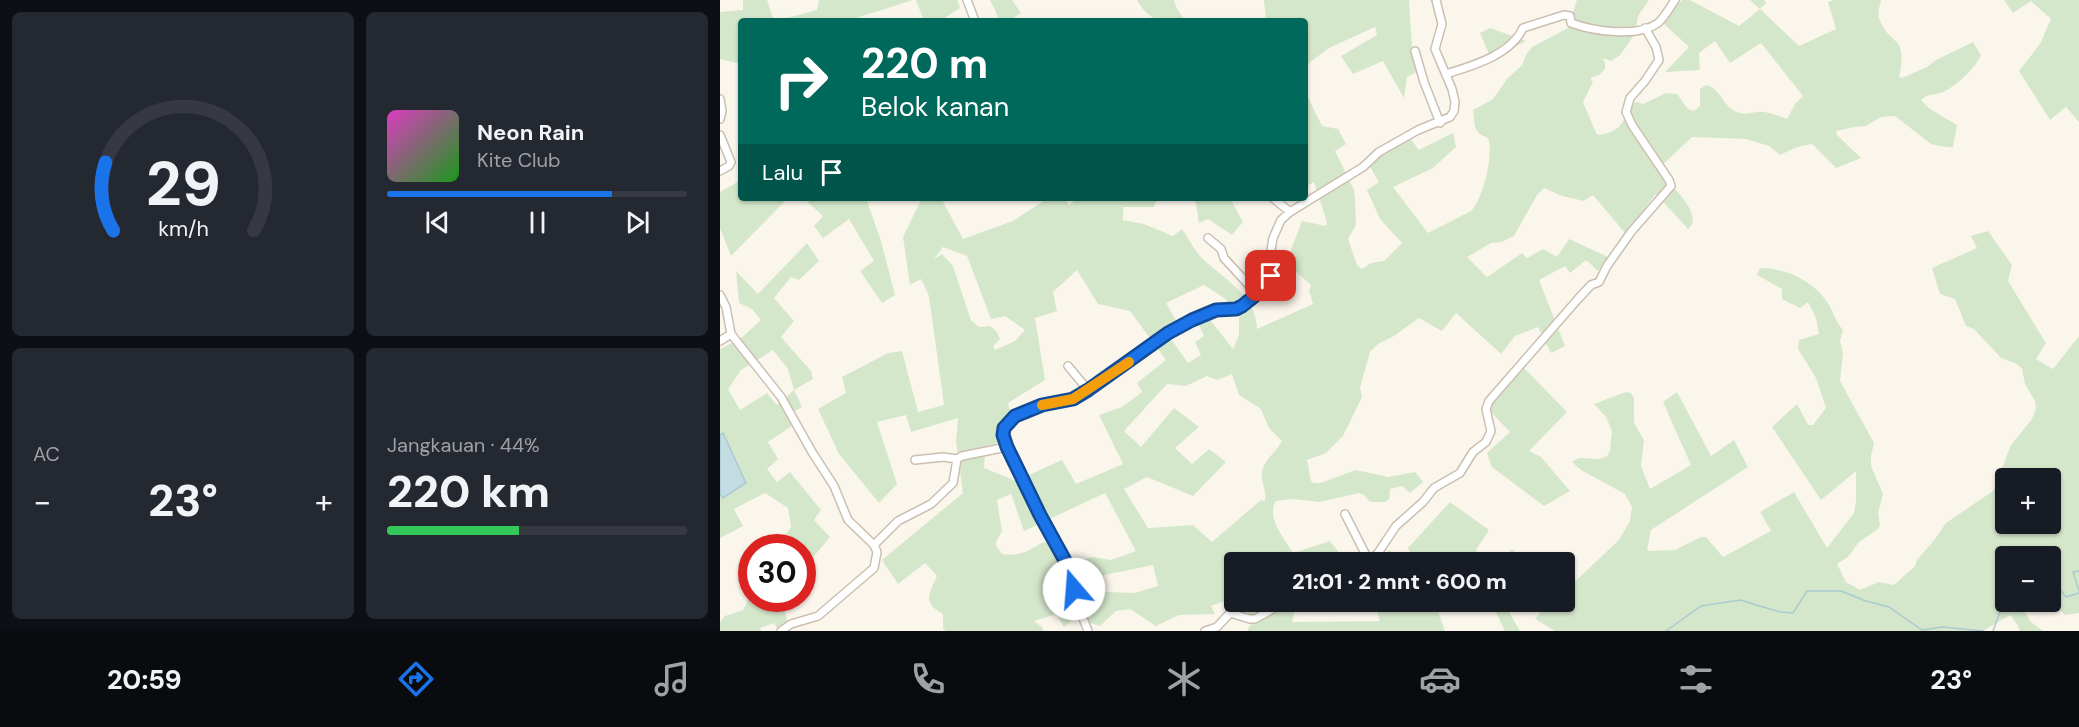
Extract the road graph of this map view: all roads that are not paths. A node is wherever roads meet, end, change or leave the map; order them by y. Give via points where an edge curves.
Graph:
1 (968, 0) edge
2 (1436, 0) edge
3 (1675, 0) edge
4 (974, 18) edge
5 (1645, 28) junction
6 (1414, 51) dead end
7 (1446, 74) junction
8 (720, 99) edge
9 (720, 119) edge
10 (1440, 123) junction
11 (720, 135) edge
12 (728, 155) junction
13 (720, 157) edge
14 (720, 171) edge
15 (1277, 201) edge
16 (1308, 201) edge
17 (1308, 201) edge
18 (1290, 212) junction
19 (1208, 238) dead end
20 (1257, 294) junction
21 (720, 295) edge
22 (731, 334) junction
23 (720, 341) edge
24 (1068, 366) dead end
25 (1088, 390) junction
26 (1007, 447) junction
27 (957, 459) junction
28 (915, 460) dead end
29 (1344, 514) dead end
30 (874, 545) junction
31 (1363, 552) edge
32 (1379, 552) edge
33 (1267, 612) edge
34 (781, 631) edge
35 (1088, 631) edge
36 (1205, 631) edge

1 - 4 street
2 - 7 street via 1442,24 1435,49
3 - 5 street via 1658,23
5 - 7 street via 1619,32 1592,30 1571,23 1570,16 1564,15 1522,28 1518,38 1483,62
5 - 32 street via 1659,60 1630,98 1626,112 1671,186 1631,232 1599,282 1578,299 1489,401 1486,409 1491,431 1486,442 1473,452 1460,473 1434,488 1396,526
6 - 10 street
7 - 10 street via 1454,111
8 - 9 street
10 - 16 street via 1418,130 1379,152 1363,167
11 - 12 street
12 - 13 street
12 - 14 street via 731,165
15 - 18 street
17 - 18 street
18 - 20 street via 1281,220 1273,238 1271,276
19 - 20 street
20 - 25 street via 1236,309 1216,310 1181,325
21 - 22 street
22 - 23 street
22 - 30 street via 781,397 834,486 848,520
24 - 25 street
25 - 26 street via 1073,399 1015,416 1004,428
26 - 27 street
26 - 35 street via 1068,566
27 - 28 street
27 - 30 street via 954,483 931,504 898,521
29 - 31 street
30 - 34 street via 877,558 870,572 818,616 790,624
33 - 36 street via 1255,619 1230,613 1217,627

